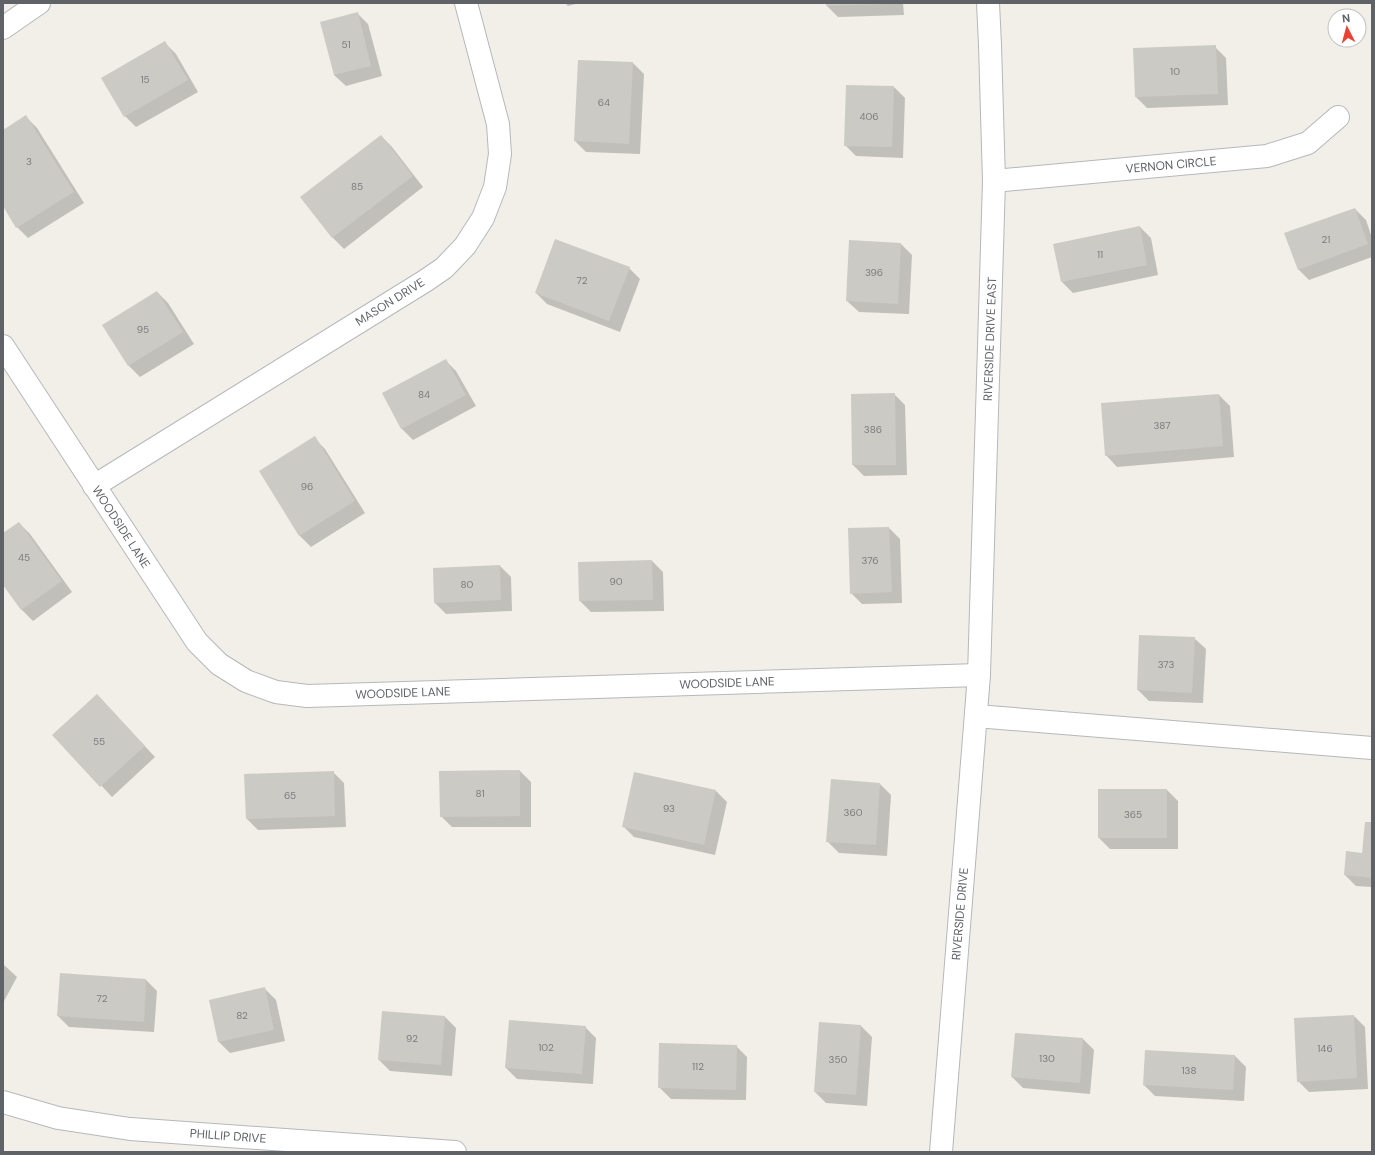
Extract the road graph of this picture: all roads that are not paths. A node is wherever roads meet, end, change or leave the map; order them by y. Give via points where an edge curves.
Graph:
1 (39, 3) edge
2 (466, 3) edge
3 (988, 3) edge
4 (3, 28) edge
5 (1338, 117) dead end
6 (994, 181) junction
7 (3, 346) edge
8 (94, 486) junction
9 (979, 675) junction
10 (976, 716) junction
11 (1372, 748) edge
12 (3, 1102) edge
13 (455, 1152) edge
14 (941, 1152) edge

1 - 4 street
2 - 8 street, MASON DRIVE via 498,124 500,154 495,187 483,218 465,246 444,268 425,281
3 - 6 street, RIVERSIDE DRIVE EAST
5 - 6 street, VERNON CIRCLE via 1308,143 1268,156
6 - 9 street, RIVERSIDE DRIVE EAST
7 - 8 street, WOODSIDE LANE
8 - 9 street, WOODSIDE LANE via 197,642 219,664 246,681 276,692 307,696
9 - 10 street, RIVERSIDE DRIVE
10 - 11 street
10 - 14 street, RIVERSIDE DRIVE
12 - 13 street, PHILLIP DRIVE via 58,1118 130,1129

